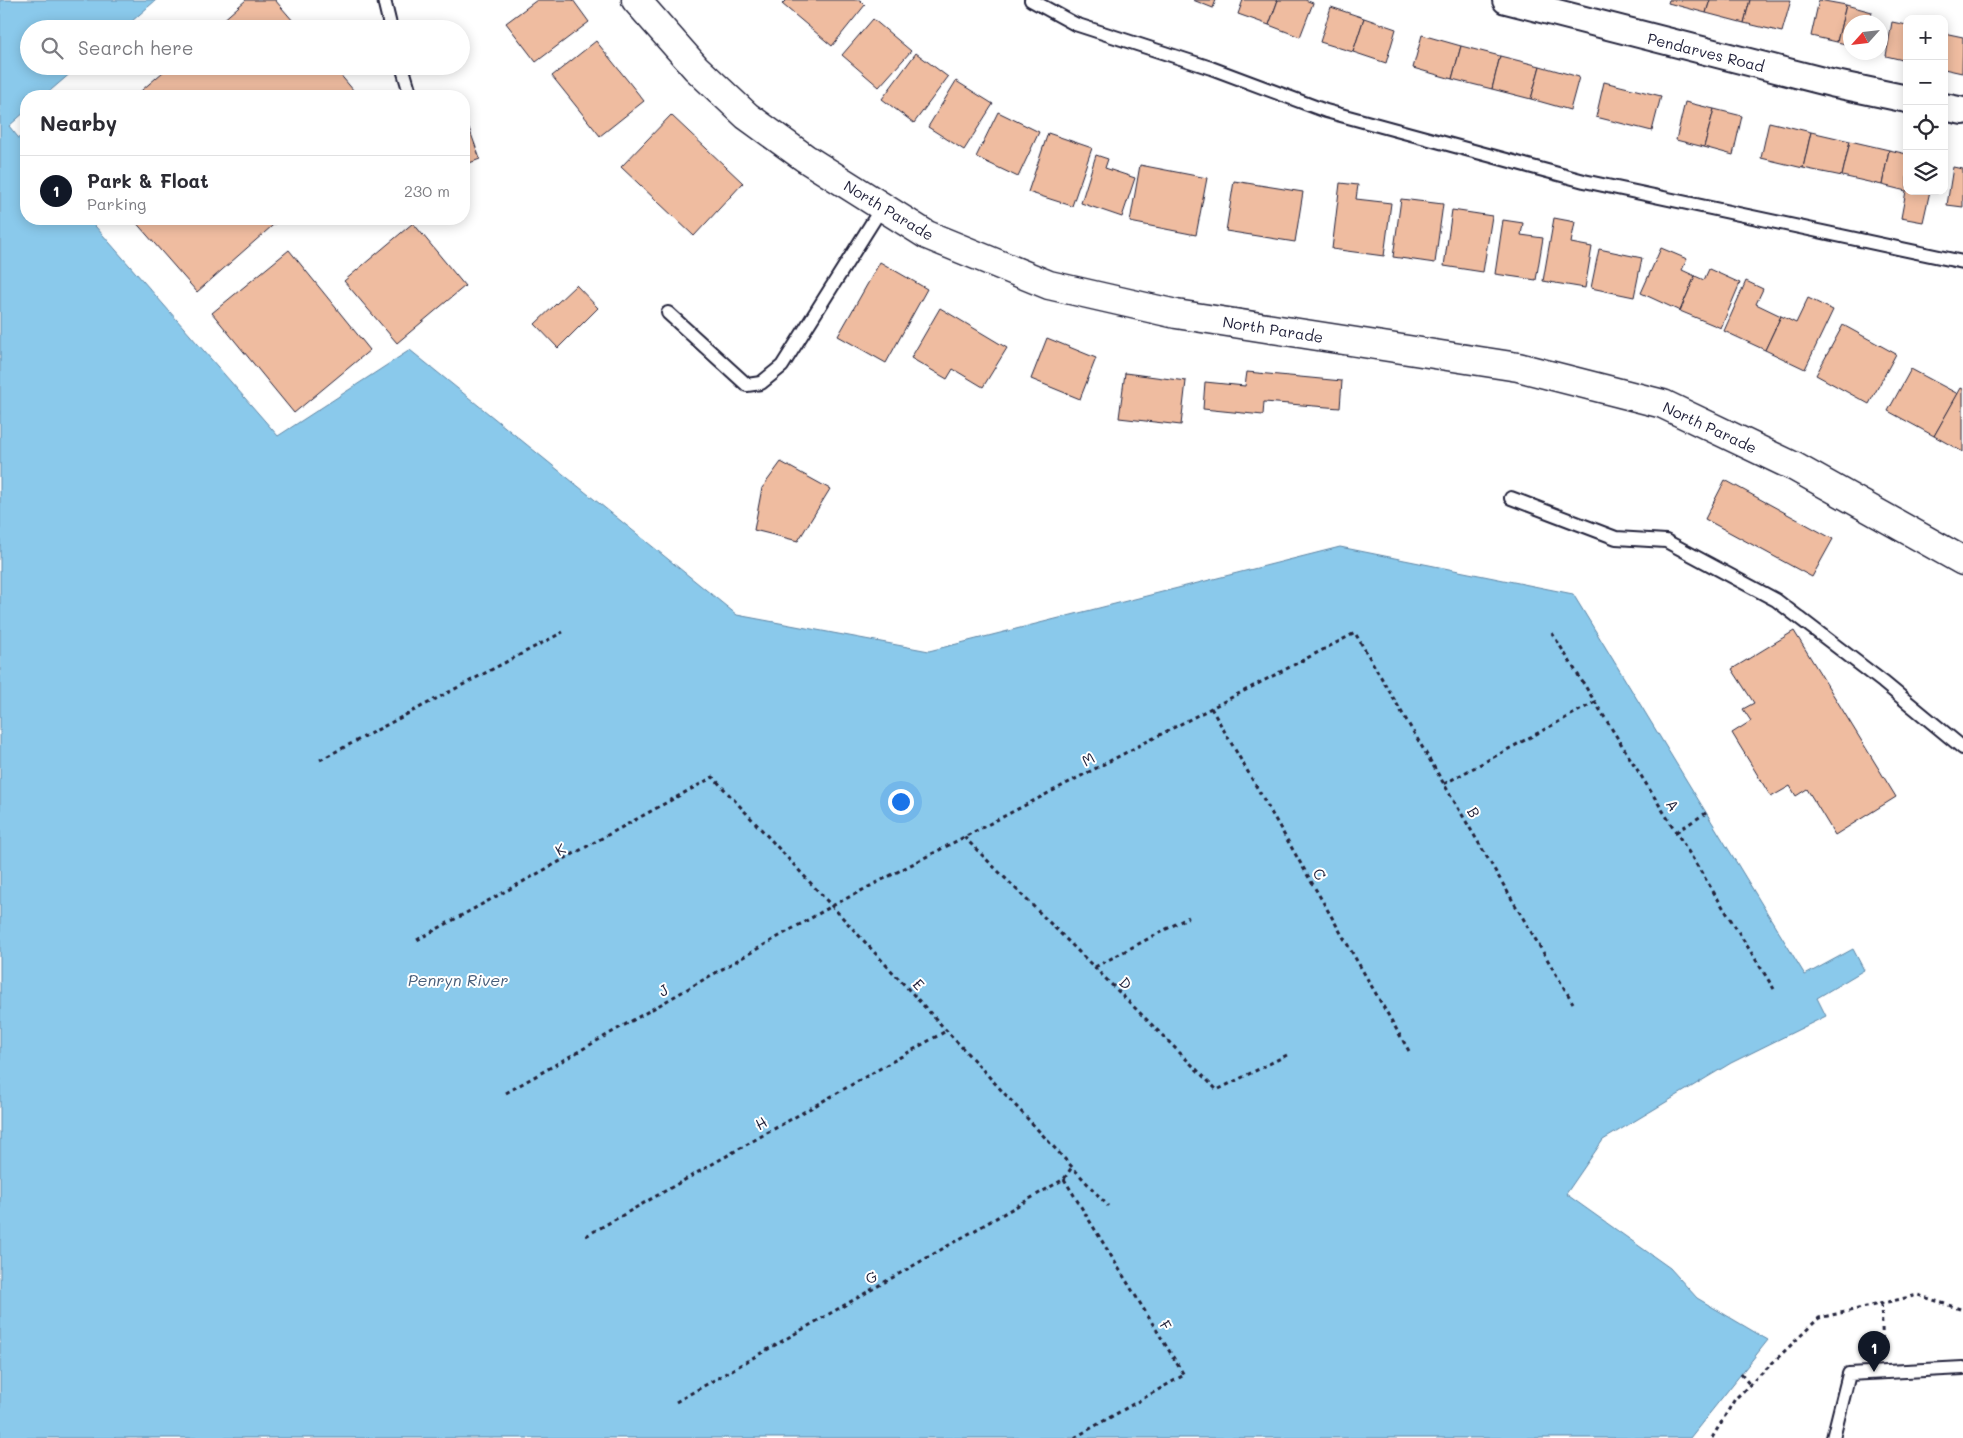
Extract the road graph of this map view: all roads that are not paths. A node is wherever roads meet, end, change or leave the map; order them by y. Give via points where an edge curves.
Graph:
1 (384, 0) edge
2 (636, 0) edge
3 (1031, 0) edge
4 (1506, 0) edge
5 (388, 20) edge
6 (405, 75) edge
7 (410, 90) edge
8 (1903, 98) edge
9 (1948, 108) edge
10 (1963, 111) edge
11 (882, 207) junction
12 (1963, 262) edge
13 (668, 313) dead end
14 (1511, 498) dead end
15 (1963, 561) edge
16 (1963, 748) edge
17 (1963, 1368) edge
18 (1833, 1438) edge

1 - 5 lane
2 - 11 street, North Parade via 696,68 747,116
3 - 12 lane via 1075,24 1211,68 1326,111 1584,181
4 - 8 street, Pendarves Road
6 - 7 lane
9 - 10 street
11 - 13 lane via 782,366 761,383 747,385
11 - 15 street, North Parade via 926,235 1049,285 1176,314 1518,367 1663,404 1795,467
14 - 16 lane via 1616,538 1666,541 1776,600
17 - 18 lane via 1849,1374

